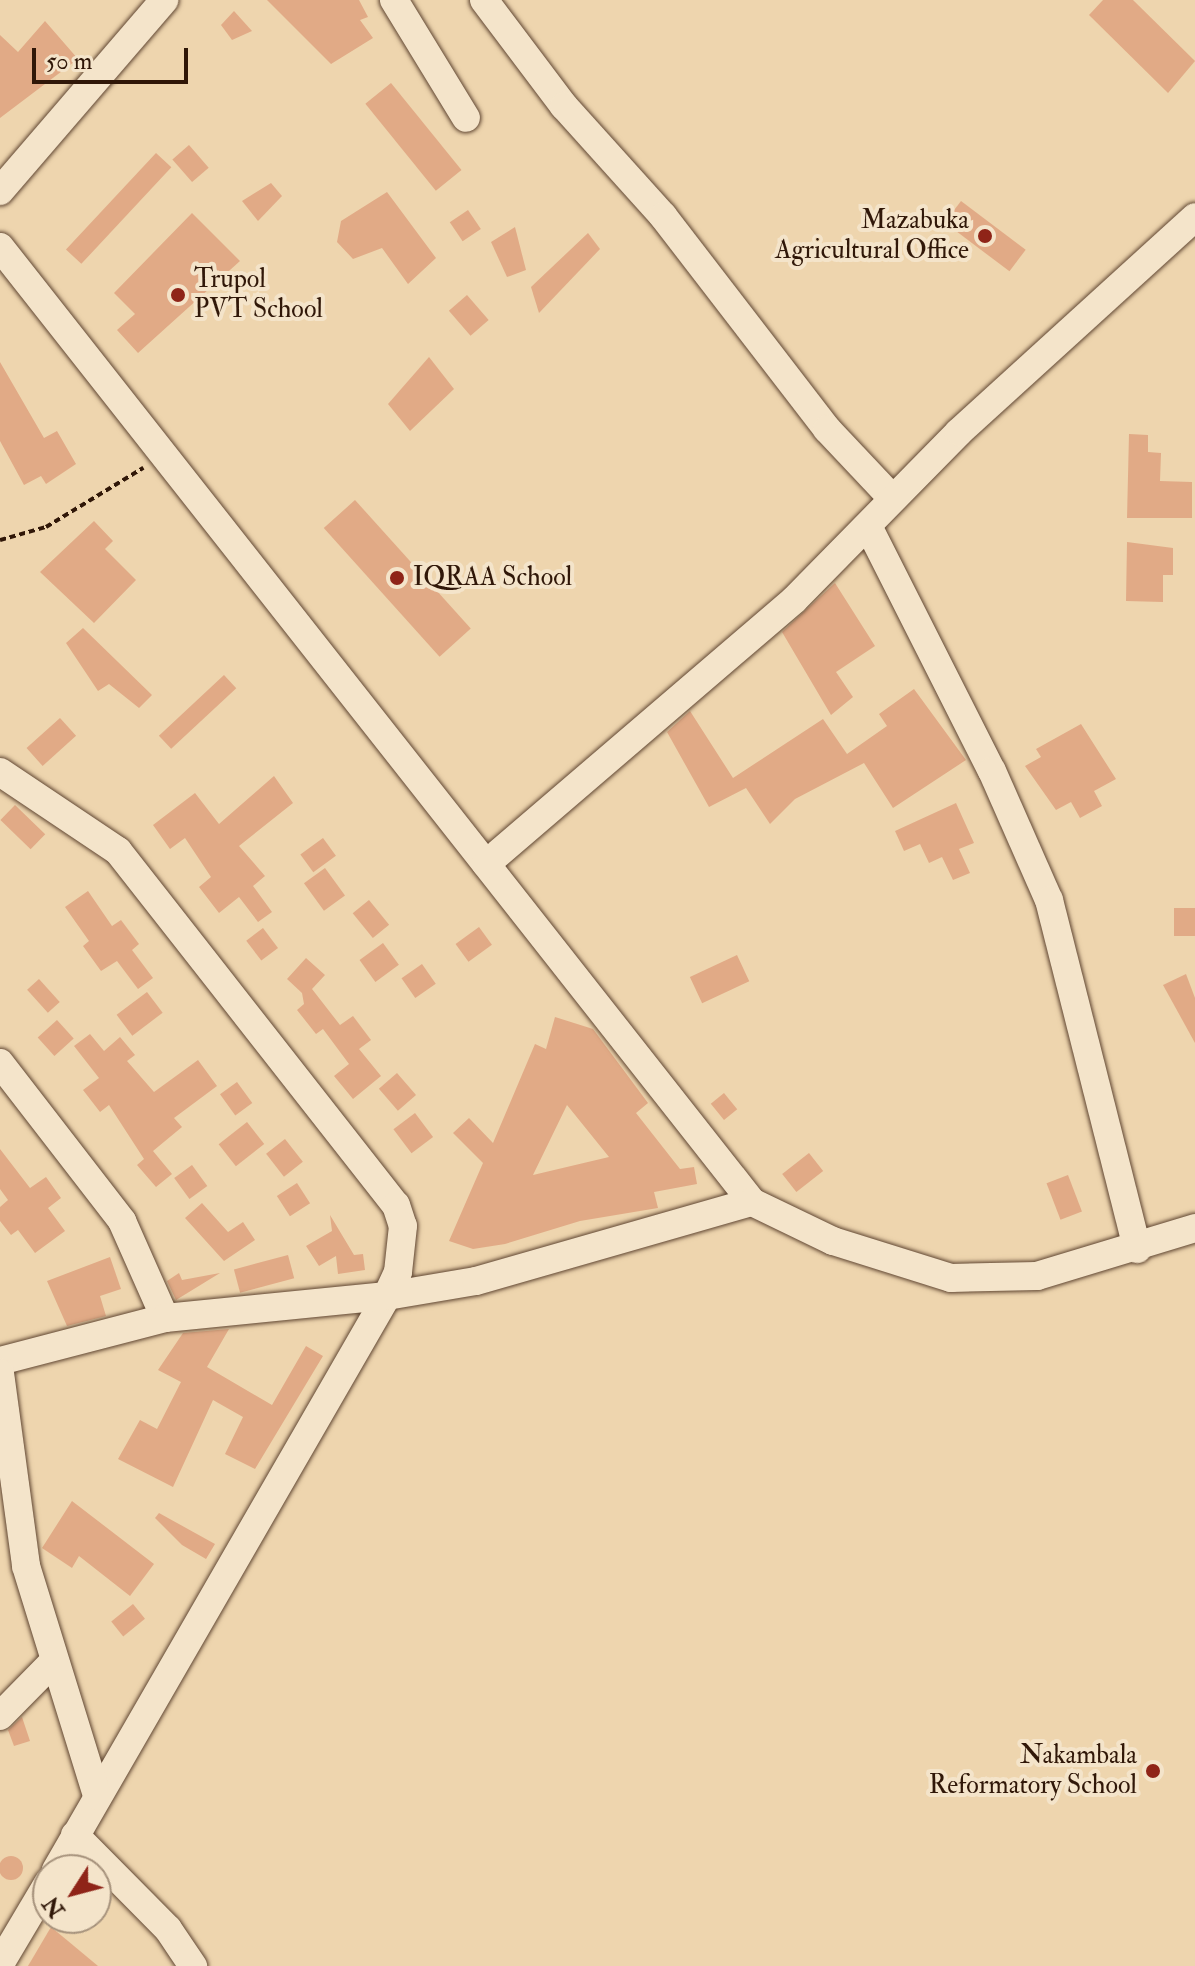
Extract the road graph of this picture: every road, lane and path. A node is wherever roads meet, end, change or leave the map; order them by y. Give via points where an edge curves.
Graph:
1 (164, 0) edge
2 (394, 0) edge
3 (484, 0) edge
4 (466, 118) dead end
5 (0, 191) edge
6 (1195, 217) edge
7 (0, 247) edge
8 (164, 455) junction
9 (892, 498) junction
10 (869, 528) junction
11 (0, 540) edge
12 (0, 772) edge
13 (486, 864) junction
14 (0, 1063) edge
15 (752, 1202) junction
16 (1195, 1228) edge
17 (1137, 1249) junction
18 (387, 1296) junction
19 (165, 1318) junction
20 (0, 1361) edge
21 (0, 1373) edge
22 (13, 1567) edge
23 (54, 1661) junction
24 (0, 1716) edge
25 (97, 1795) junction
26 (75, 1835) junction
27 (65, 1854) edge
28 (32, 1910) edge
29 (0, 1964) edge
30 (193, 1966) edge

1 - 5 street
2 - 4 street
3 - 9 street via 827,429
6 - 9 street
7 - 8 street
8 - 11 path via 46,527
8 - 13 street
9 - 10 street
10 - 13 street via 759,631
10 - 17 street via 992,771 1049,900
12 - 18 street via 118,851 396,1205 403,1248
13 - 15 street
14 - 19 street via 122,1221
15 - 17 street via 833,1241 951,1278 1037,1276
15 - 18 street via 557,1262
16 - 17 street
18 - 19 street
18 - 25 street
19 - 20 street
21 - 22 street
22 - 23 street
23 - 24 street
23 - 25 street
25 - 26 street
26 - 27 street
26 - 30 street via 168,1929
28 - 29 street

